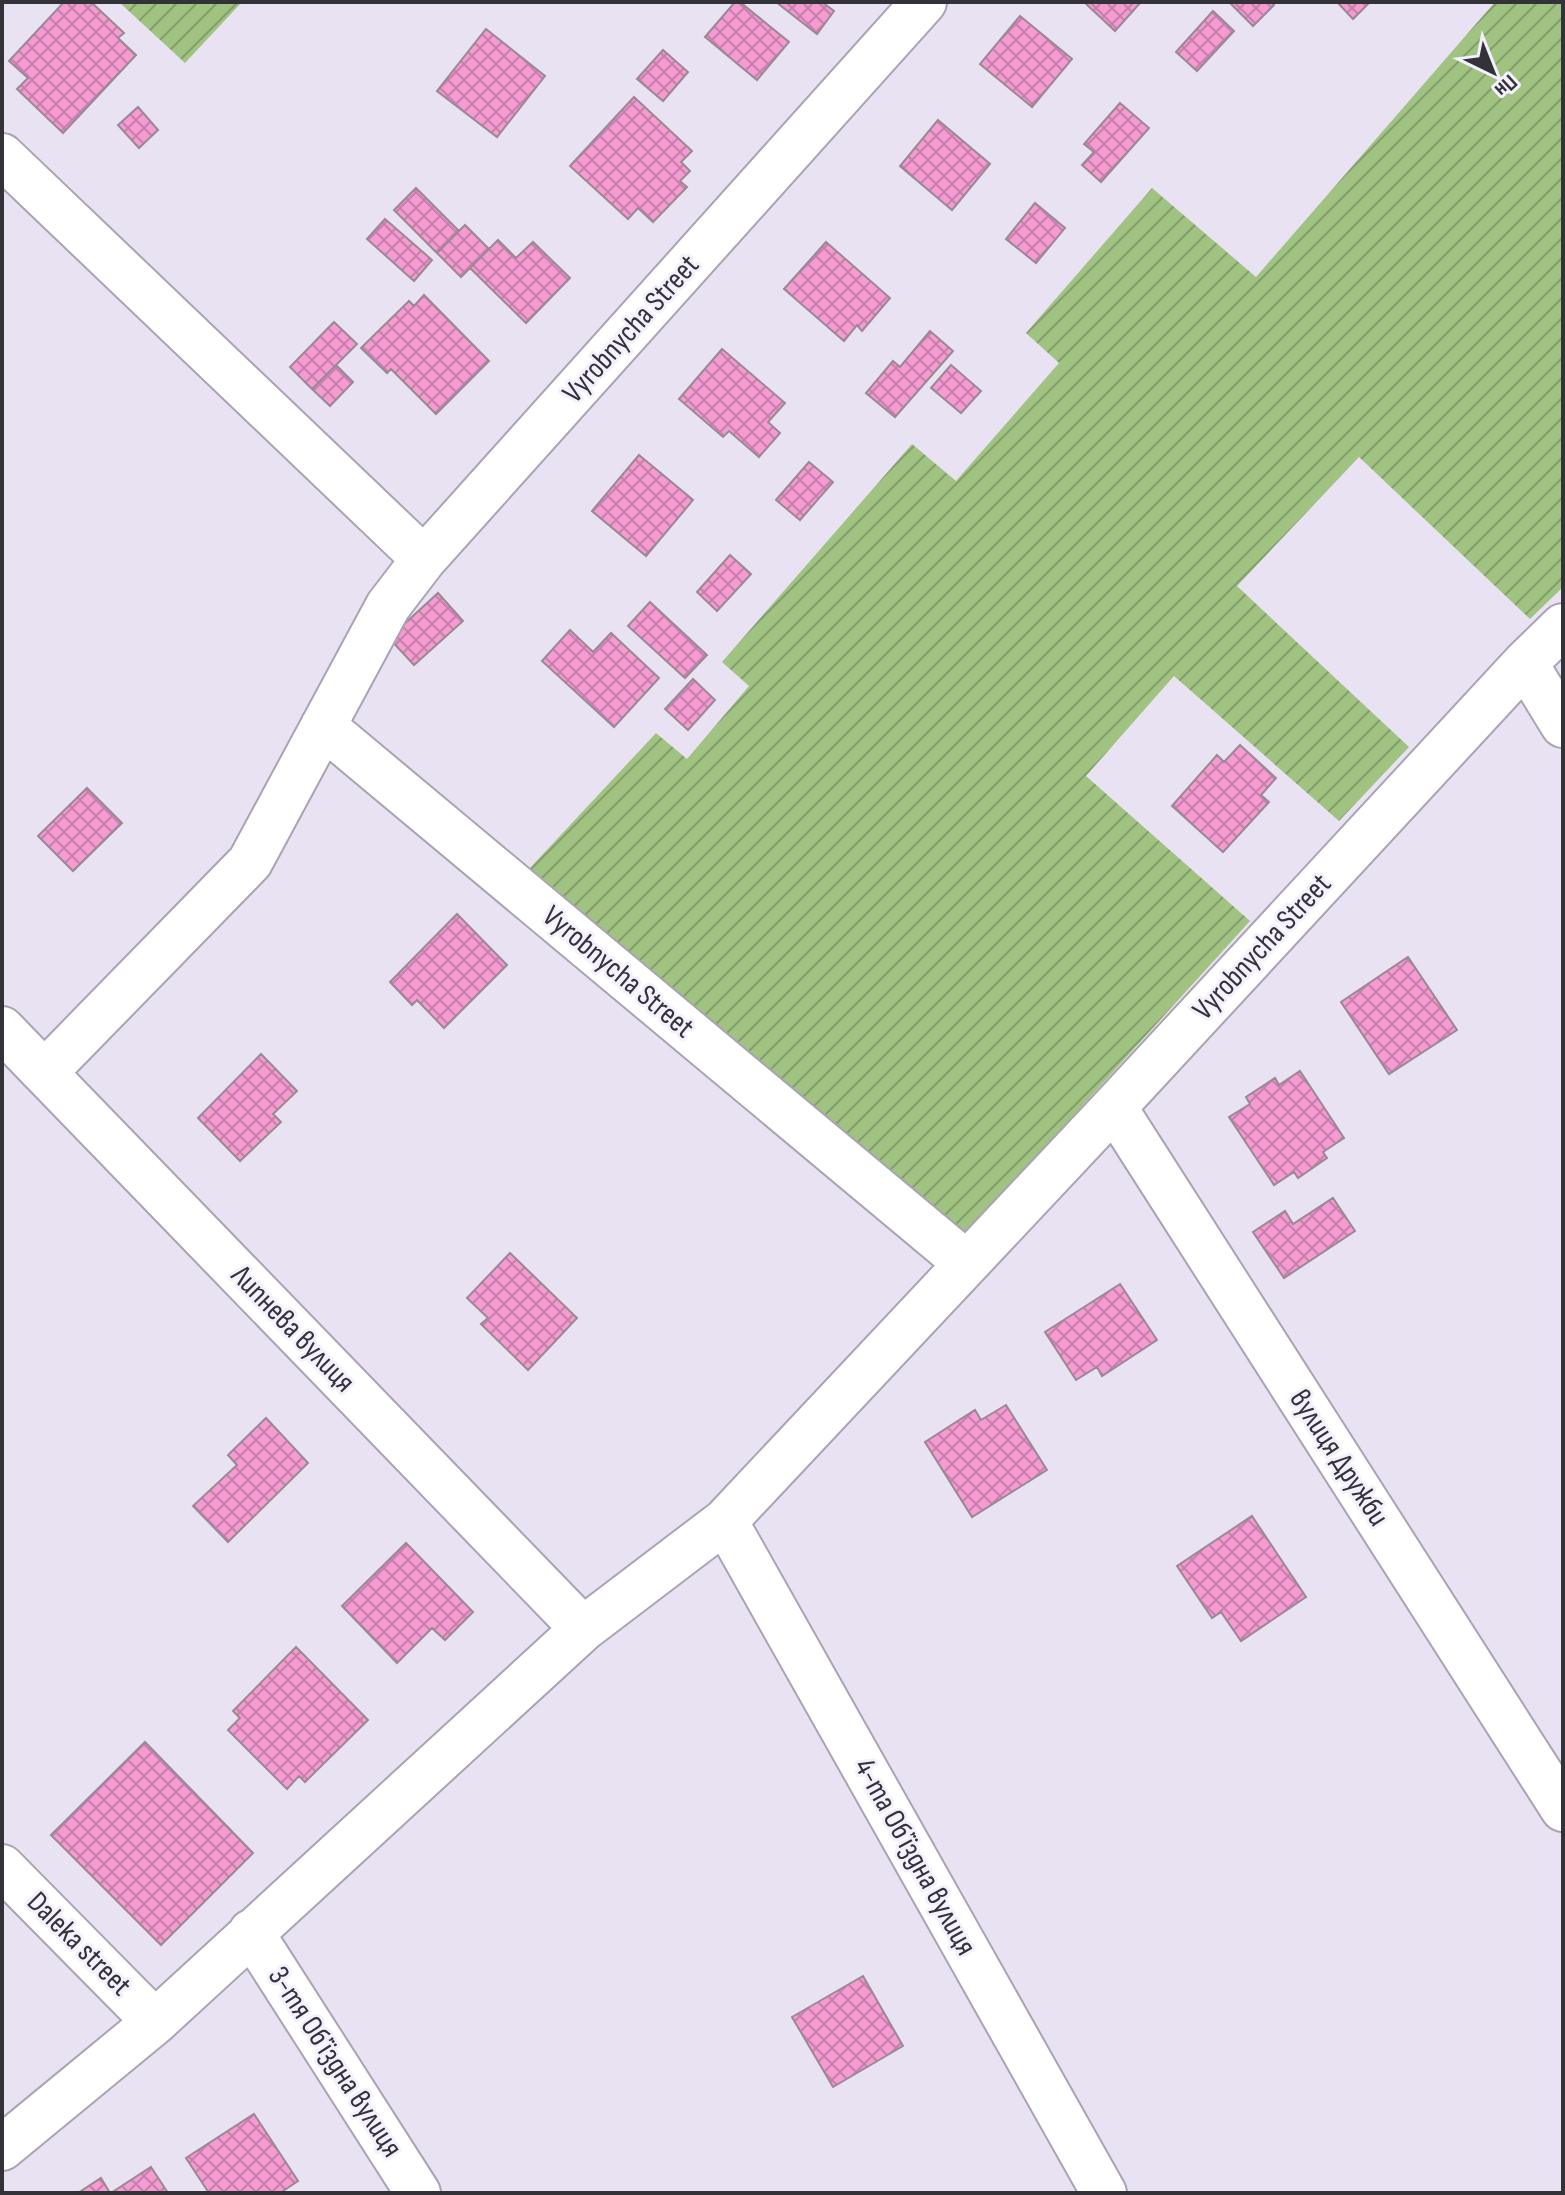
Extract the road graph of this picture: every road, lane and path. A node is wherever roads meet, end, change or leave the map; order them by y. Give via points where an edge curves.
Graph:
1 (924, 2) edge
2 (2, 156) edge
3 (424, 559) junction
4 (1563, 626) edge
5 (1525, 663) junction
6 (1563, 725) edge
7 (323, 726) junction
8 (2, 1029) edge
9 (45, 1072) junction
10 (1114, 1107) junction
11 (966, 1263) junction
12 (725, 1521) junction
13 (583, 1629) junction
14 (1563, 1809) edge
15 (2, 1867) edge
16 (251, 1932) junction
17 (155, 2022) junction
18 (2, 2148) edge
19 (418, 2193) edge
20 (1104, 2193) edge

1 - 3 street, Vyrobnycha Street
2 - 3 street
3 - 7 street, Vyrobnycha Street via 388,606
4 - 5 street, Vyrobnycha Street
5 - 6 street
5 - 10 street, Vyrobnycha Street
7 - 9 street via 250,862
7 - 11 street, Vyrobnycha Street
8 - 9 street, Липнева вулиця
9 - 13 street, Липнева вулиця
10 - 11 street, Vyrobnycha Street
10 - 14 street, вулиця Дружби
11 - 12 street
12 - 13 street
12 - 20 street, 4-та Обʼїздна вулиця
13 - 16 street
15 - 17 street, Daleka street
16 - 17 street
16 - 19 street, 3-тя Обʼїздна вулиця
17 - 18 street

